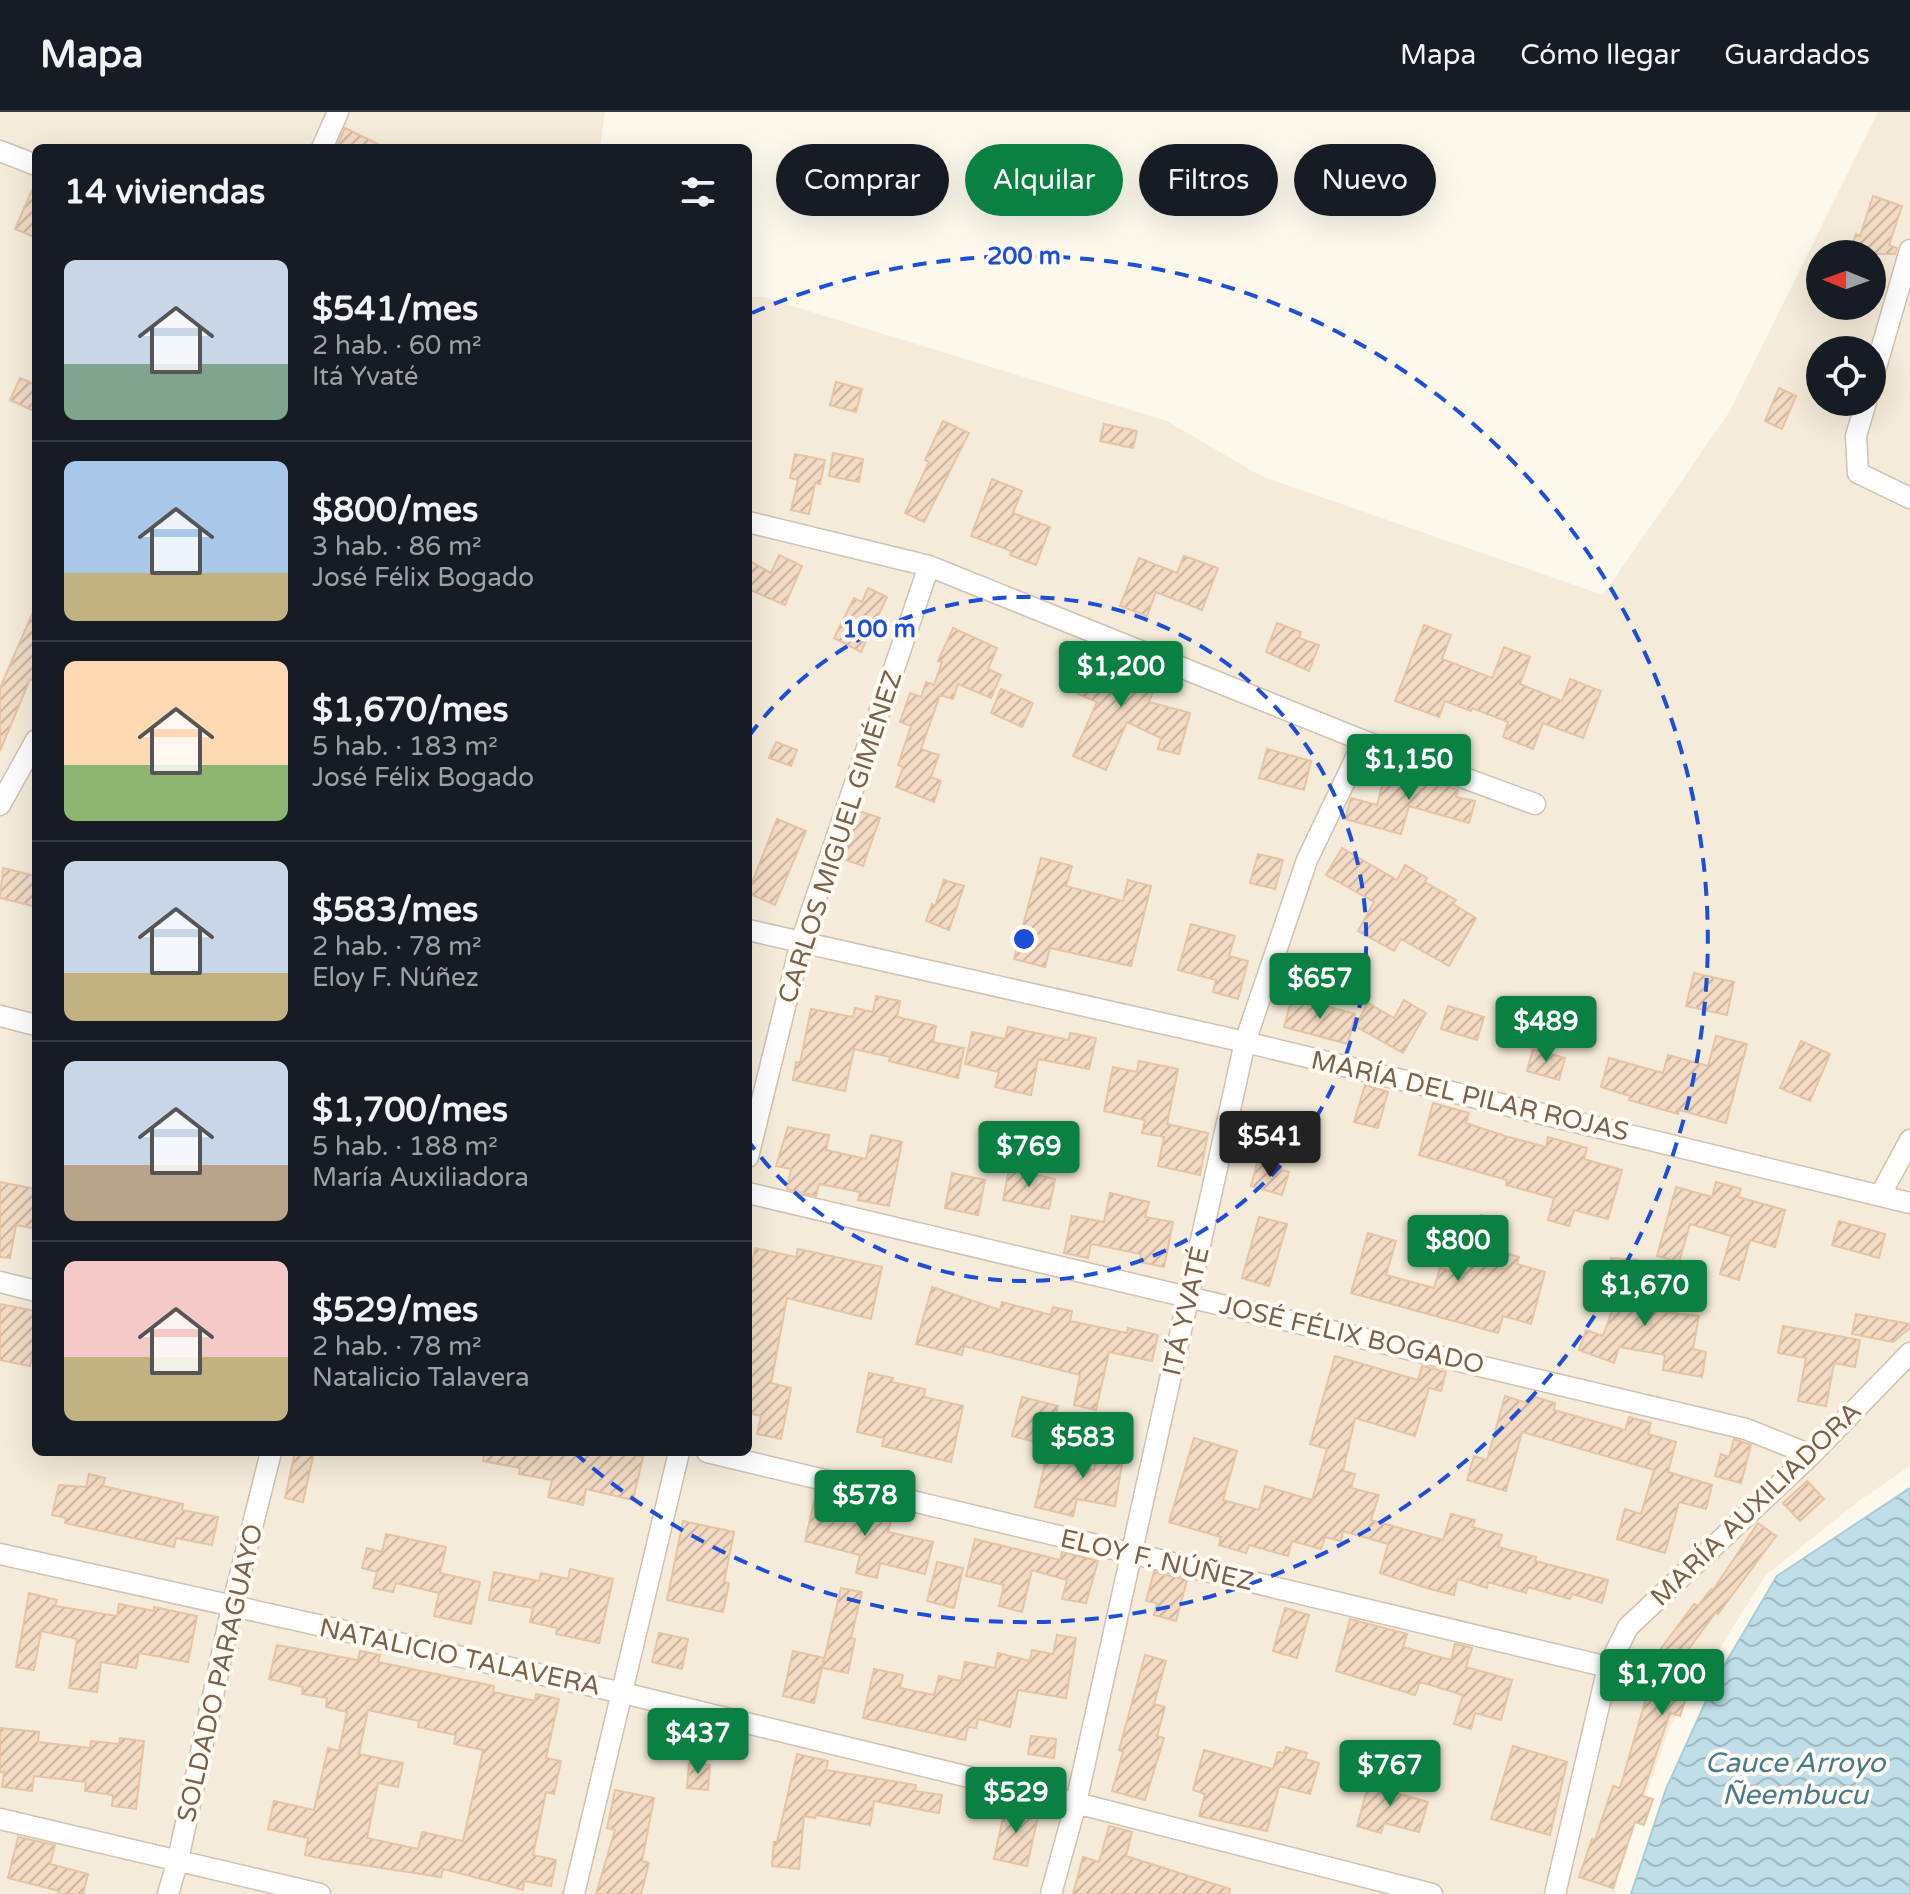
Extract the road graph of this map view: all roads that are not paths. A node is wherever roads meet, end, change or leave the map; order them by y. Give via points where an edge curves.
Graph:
1 (338, 112) edge
2 (324, 144) edge
3 (0, 151) edge
4 (32, 163) edge
5 (1910, 250) edge
6 (1885, 336) edge
7 (1862, 416) edge
8 (1910, 498) edge
9 (752, 523) edge
10 (929, 566) junction
11 (1364, 741) junction
12 (30, 766) edge
13 (1535, 804) dead end
14 (0, 805) edge
15 (752, 931) edge
16 (801, 942) junction
17 (0, 1016) edge
18 (32, 1024) edge
19 (1245, 1042) junction
20 (1910, 1140) edge
21 (752, 1141) edge
22 (752, 1194) edge
23 (1881, 1194) junction
24 (1910, 1203) edge
25 (0, 1282) edge
26 (32, 1290) edge
27 (1190, 1296) junction
28 (1910, 1353) edge
29 (1811, 1455) junction
30 (270, 1456) edge
31 (678, 1456) edge
32 (724, 1456) edge
33 (0, 1554) edge
34 (1130, 1554) junction
35 (232, 1607) junction
36 (1608, 1667) junction
37 (623, 1693) junction
38 (1076, 1803) junction
39 (0, 1819) edge
40 (178, 1860) junction
41 (168, 1894) edge
42 (320, 1894) edge
43 (574, 1894) edge
44 (1051, 1894) edge
45 (1432, 1894) edge
46 (1555, 1894) edge

1 - 2 street
3 - 4 street
5 - 6 street
7 - 8 street via 1856,436 1858,473
9 - 10 street
10 - 11 street
10 - 16 street, CARLOS MIGUEL GIMÉNEZ
11 - 13 street
11 - 19 street, ITÁ YVATÉ via 1307,860
12 - 14 street
15 - 16 street, MARÍA DEL PILAR ROJAS
16 - 19 street, MARÍA DEL PILAR ROJAS
16 - 21 street, CARLOS MIGUEL GIMÉNEZ
17 - 18 street
19 - 23 street, MARÍA DEL PILAR ROJAS
19 - 27 street, ITÁ YVATÉ
20 - 23 street
22 - 27 street, JOSÉ FÉLIX BOGADO
23 - 24 street, MARÍA DEL PILAR ROJAS
25 - 26 street
27 - 29 street, JOSÉ FÉLIX BOGADO via 1746,1429
27 - 34 street, ITÁ YVATÉ
28 - 29 street, MARÍA AUXILIADORA
29 - 36 street, MARÍA AUXILIADORA via 1628,1627
30 - 35 street, SOLDADO PARAGUAYO
31 - 37 street
32 - 34 street, ELOY F. NÚÑEZ
33 - 35 street, NATALICIO TALAVERA
34 - 36 street, ELOY F. NÚÑEZ
34 - 38 street, ITÁ YVATÉ
35 - 37 street, NATALICIO TALAVERA
35 - 40 street, SOLDADO PARAGUAYO
36 - 46 street, MARÍA AUXILIADORA
37 - 38 street, NATALICIO TALAVERA
37 - 43 street
38 - 44 street, ITÁ YVATÉ
38 - 45 street, NATALICIO TALAVERA
39 - 40 street
40 - 41 street, SOLDADO PARAGUAYO
40 - 42 street

